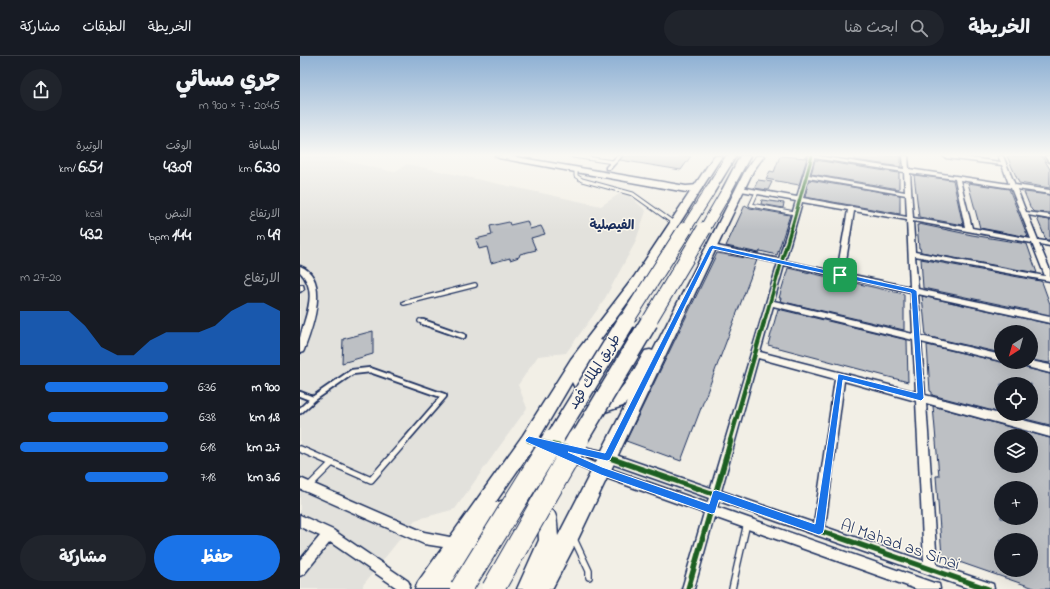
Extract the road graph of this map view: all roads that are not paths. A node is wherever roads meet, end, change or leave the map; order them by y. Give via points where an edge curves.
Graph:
1 (585, 181) edge
2 (636, 181) edge
3 (674, 181) edge
4 (712, 181) edge
5 (716, 181) edge
6 (721, 181) edge
7 (745, 181) edge
8 (805, 181) edge
9 (834, 181) edge
10 (908, 181) edge
11 (958, 181) edge
12 (977, 181) edge
13 (1011, 181) edge
14 (1013, 186) junction
15 (741, 189) junction
16 (710, 192) junction
17 (757, 192) junction
18 (1050, 192) edge
19 (909, 194) junction
20 (799, 200) junction
21 (851, 209) junction
22 (796, 213) junction
23 (1024, 213) junction
24 (1050, 217) edge
25 (910, 219) junction
26 (675, 224) junction
27 (969, 230) junction
28 (1035, 242) junction
29 (1050, 244) edge
30 (712, 247) junction
31 (912, 253) junction
32 (781, 263) junction
33 (300, 268) edge
34 (840, 275) junction
35 (697, 278) junction
36 (638, 280) junction
37 (475, 285) dead end
38 (914, 291) junction
39 (404, 303) dead end
40 (770, 303) junction
41 (1050, 320) edge
42 (420, 321) dead end
43 (309, 322) junction
44 (300, 324) edge
45 (463, 336) dead end
46 (917, 338) junction
47 (300, 350) edge
48 (755, 354) junction
49 (994, 356) edge
50 (1038, 366) edge
51 (1050, 369) edge
52 (840, 377) junction
53 (300, 394) edge
54 (921, 398) junction
55 (313, 399) junction
56 (300, 411) edge
57 (1050, 432) edge
58 (529, 440) junction
59 (300, 449) edge
60 (607, 457) junction
61 (332, 463) junction
62 (601, 471) junction
63 (304, 485) edge
64 (716, 494) junction
65 (712, 509) junction
66 (300, 521) edge
67 (747, 522) junction
68 (819, 530) junction
69 (571, 532) junction
70 (329, 534) junction
71 (457, 543) junction
72 (931, 569) junction
73 (300, 570) edge
74 (589, 577) dead end
75 (403, 589) edge
76 (425, 589) edge
77 (440, 589) edge
78 (461, 589) edge
79 (493, 589) edge
80 (526, 589) edge
81 (541, 589) edge
82 (688, 589) edge
83 (732, 589) edge
84 (932, 589) edge
85 (988, 589) edge

1 - 26 lane via 633,194
2 - 16 main road
3 - 16 main road
4 - 16 main road
5 - 16 highway, طريق الملك فهد
6 - 16 highway, طريق الملك فهد
7 - 15 main road
8 - 20 street
9 - 19 street
10 - 19 street
11 - 27 street
12 - 14 street
13 - 14 street
14 - 18 street
14 - 23 street
15 - 17 street
15 - 30 main road
16 - 26 main road
16 - 78 highway, طريق الملك فهد, bridge via 639,301
16 - 79 highway, طريق الملك فهد, bridge
17 - 20 street
17 - 22 lane via 751,205
19 - 25 street
20 - 21 street
20 - 22 street
21 - 25 street
21 - 34 street
22 - 32 street
23 - 24 street
23 - 28 street
25 - 27 street
25 - 31 street
26 - 36 main road
27 - 28 street
28 - 29 street
28 - 31 street via 1050,279
30 - 32 street
30 - 35 main road
31 - 38 street
32 - 34 street
32 - 40 street
33 - 43 street via 309,277 314,290
34 - 38 street
35 - 36 main road via 628,391 618,402 604,405 586,395 579,384 581,374
35 - 60 main road
36 - 58 main road via 576,363
37 - 39 lane
38 - 41 street
38 - 46 street
40 - 46 street
40 - 48 street
42 - 45 lane
43 - 44 street
43 - 47 street
46 - 49 street
46 - 54 street
48 - 52 street
48 - 64 street
50 - 51 street
52 - 54 street
52 - 68 street
53 - 55 lane
54 - 57 street
54 - 72 street
55 - 56 lane
55 - 61 lane via 352,372 370,370 444,396 371,480
58 - 60 street, Al Mahad as Sinai
58 - 62 street, Al Mahad as Sinai
58 - 71 main road
59 - 61 lane
60 - 62 main road
60 - 64 street, Al Mahad as Sinai
61 - 63 lane
62 - 65 street, Al Mahad as Sinai
62 - 69 main road
63 - 71 street via 424,538
64 - 65 street
64 - 68 street, Al Mahad as Sinai
65 - 67 street, Al Mahad as Sinai
65 - 82 street
66 - 70 street
67 - 83 lane
67 - 84 street, Al Mahad as Sinai
68 - 72 street, Al Mahad as Sinai
69 - 74 lane via 589,571
69 - 81 main road
70 - 73 street
70 - 75 street via 404,585
71 - 76 main road
72 - 85 street, Al Mahad as Sinai
77 - 80 main road via 486,521 497,512 529,507 547,518 549,540

